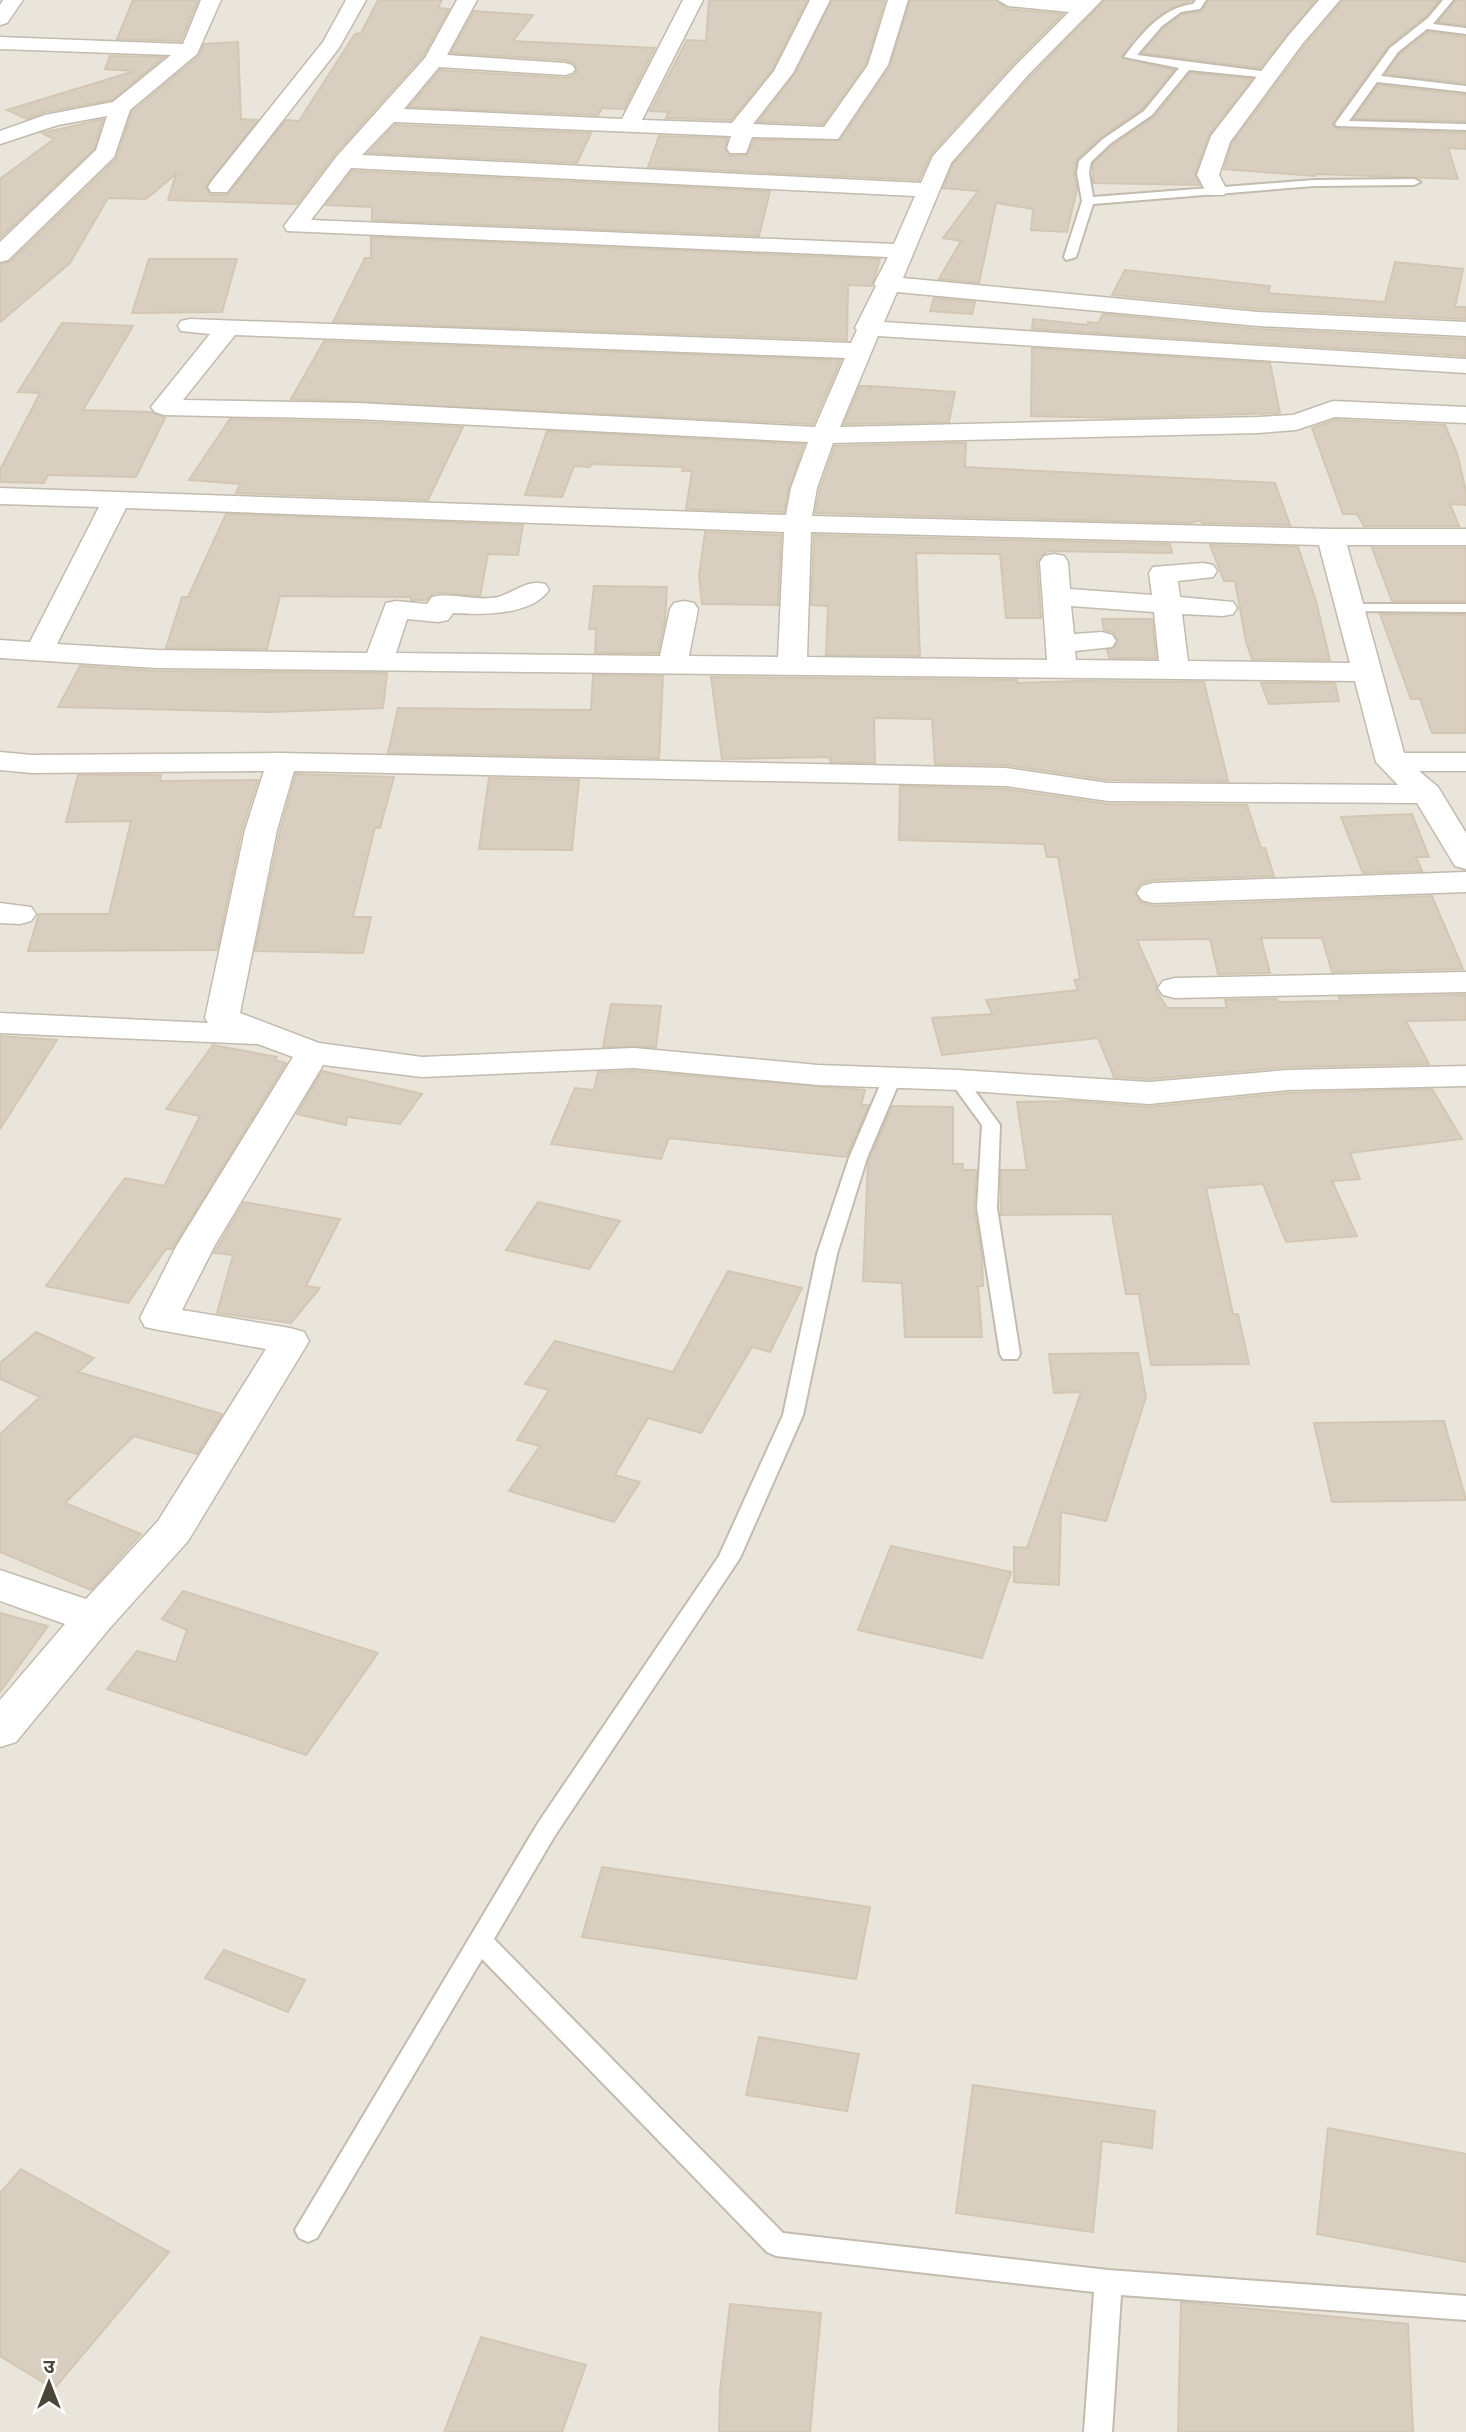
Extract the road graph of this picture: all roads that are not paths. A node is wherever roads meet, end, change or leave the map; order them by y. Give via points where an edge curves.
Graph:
1 (13, 0) edge
2 (211, 0) edge
3 (356, 0) edge
4 (467, 0) edge
5 (693, 0) edge
6 (820, 0) edge
7 (898, 0) edge
8 (1008, 0) edge
9 (1201, 0) edge
10 (1330, 0) edge
11 (1448, 0) edge
12 (1088, 4) edge
13 (0, 19) edge
14 (1424, 26) junction
15 (1466, 31) edge
16 (0, 43) edge
17 (190, 50) junction
18 (433, 60) junction
19 (1186, 66) junction
20 (565, 69) dead end
21 (1269, 75) junction
22 (1372, 78) junction
23 (1466, 89) edge
24 (120, 107) junction
25 (388, 115) junction
26 (629, 125) junction
27 (1466, 127) edge
28 (743, 130) junction
29 (0, 138) edge
30 (345, 161) junction
31 (730, 180) junction
32 (1414, 183) dead end
33 (219, 187) dead end
34 (928, 190) junction
35 (1216, 190) junction
36 (1088, 201) junction
37 (901, 251) junction
38 (0, 256) edge
39 (1070, 257) dead end
40 (886, 285) junction
41 (190, 326) dead end
42 (229, 327) junction
43 (1466, 329) edge
44 (863, 340) junction
45 (1329, 358) junction
46 (1466, 366) edge
47 (1333, 409) junction
48 (1466, 415) edge
49 (824, 435) junction
50 (0, 496) edge
51 (116, 501) junction
52 (799, 524) junction
53 (1331, 537) junction
54 (1466, 537) edge
55 (1054, 562) dead end
56 (1203, 572) dead end
57 (535, 590) dead end
58 (1057, 597) junction
59 (1167, 603) junction
60 (1223, 608) dead end
61 (1350, 608) junction
62 (1466, 608) edge
63 (684, 609) dead end
64 (1101, 641) dead end
65 (0, 649) edge
66 (39, 652) junction
67 (1061, 656) junction
68 (379, 661) junction
69 (673, 664) junction
70 (792, 665) junction
71 (1175, 670) junction
72 (1366, 672) junction
73 (0, 761) edge
74 (282, 762) junction
75 (1391, 762) junction
76 (1466, 762) edge
77 (1427, 794) junction
78 (1466, 859) edge
79 (1466, 882) edge
80 (1153, 893) dead end
81 (1466, 982) edge
82 (1175, 988) dead end
83 (0, 1023) edge
84 (268, 1036) junction
85 (313, 1054) junction
86 (1466, 1076) edge
87 (892, 1078) junction
88 (958, 1080) junction
89 (1010, 1354) dead end
90 (0, 1585) edge
91 (94, 1618) junction
92 (0, 1730) edge
93 (480, 1941) junction
94 (308, 2230) dead end
95 (1108, 2282) junction
96 (1466, 2308) edge
97 (1098, 2432) edge

1 - 13 street
2 - 17 street
3 - 33 street via 332,44
4 - 18 street
5 - 26 street
6 - 28 street via 783,73 741,126
7 - 28 street via 878,65 830,134
8 - 12 street
9 - 19 lane via 1196,7 1178,9 1158,24 1129,57
10 - 21 street
11 - 14 lane
12 - 34 street via 941,161
14 - 15 lane
14 - 22 lane via 1394,50
16 - 17 street
17 - 24 street
18 - 20 street
18 - 25 street
19 - 21 lane
19 - 36 lane via 1148,113 1085,161
21 - 35 street via 1219,141 1208,175
22 - 23 lane
22 - 27 lane via 1341,124
24 - 29 street via 53,120
24 - 38 street via 106,152
25 - 26 street
25 - 30 street
26 - 28 street
28 - 31 street
30 - 31 street
30 - 37 street via 295,226
31 - 34 street
32 - 35 lane via 1314,183
34 - 37 street
35 - 36 lane
36 - 39 lane
37 - 40 street
40 - 43 street via 1258,319
40 - 44 street
41 - 42 street
42 - 44 street
42 - 49 street via 164,407 357,411
44 - 45 street
44 - 49 street
45 - 46 street
45 - 47 street
47 - 48 street
47 - 49 street via 1296,422 1258,425
49 - 52 street via 812,455
50 - 51 street
51 - 52 street
51 - 66 street
52 - 53 street
52 - 70 street
53 - 54 street
53 - 61 street
55 - 58 street
56 - 59 street via 1163,573
57 - 68 street via 503,605 442,603 438,614 396,609
58 - 59 street
58 - 67 street
59 - 60 street
59 - 71 street
61 - 62 lane
61 - 72 street
63 - 69 street
64 - 67 street
65 - 66 street
66 - 68 street via 156,659
67 - 70 street
67 - 71 street
68 - 69 street
69 - 70 street
71 - 72 street
72 - 75 street
73 - 74 street
74 - 77 street via 1006,777 1108,792
74 - 84 street via 261,830 222,1018
75 - 76 street
75 - 77 street
77 - 78 street
79 - 80 street
81 - 82 street
83 - 84 street
84 - 85 street
85 - 87 street via 422,1067 634,1058
85 - 91 street via 196,1245 159,1318 290,1341 173,1531
86 - 88 street via 1288,1080 1149,1093
87 - 88 street
87 - 93 lane via 858,1158 827,1254 793,1415 729,1558 546,1830
88 - 89 lane via 991,1125 987,1208
90 - 91 street
91 - 92 street
93 - 94 lane
93 - 95 lane via 776,2244
95 - 96 lane
95 - 97 lane

